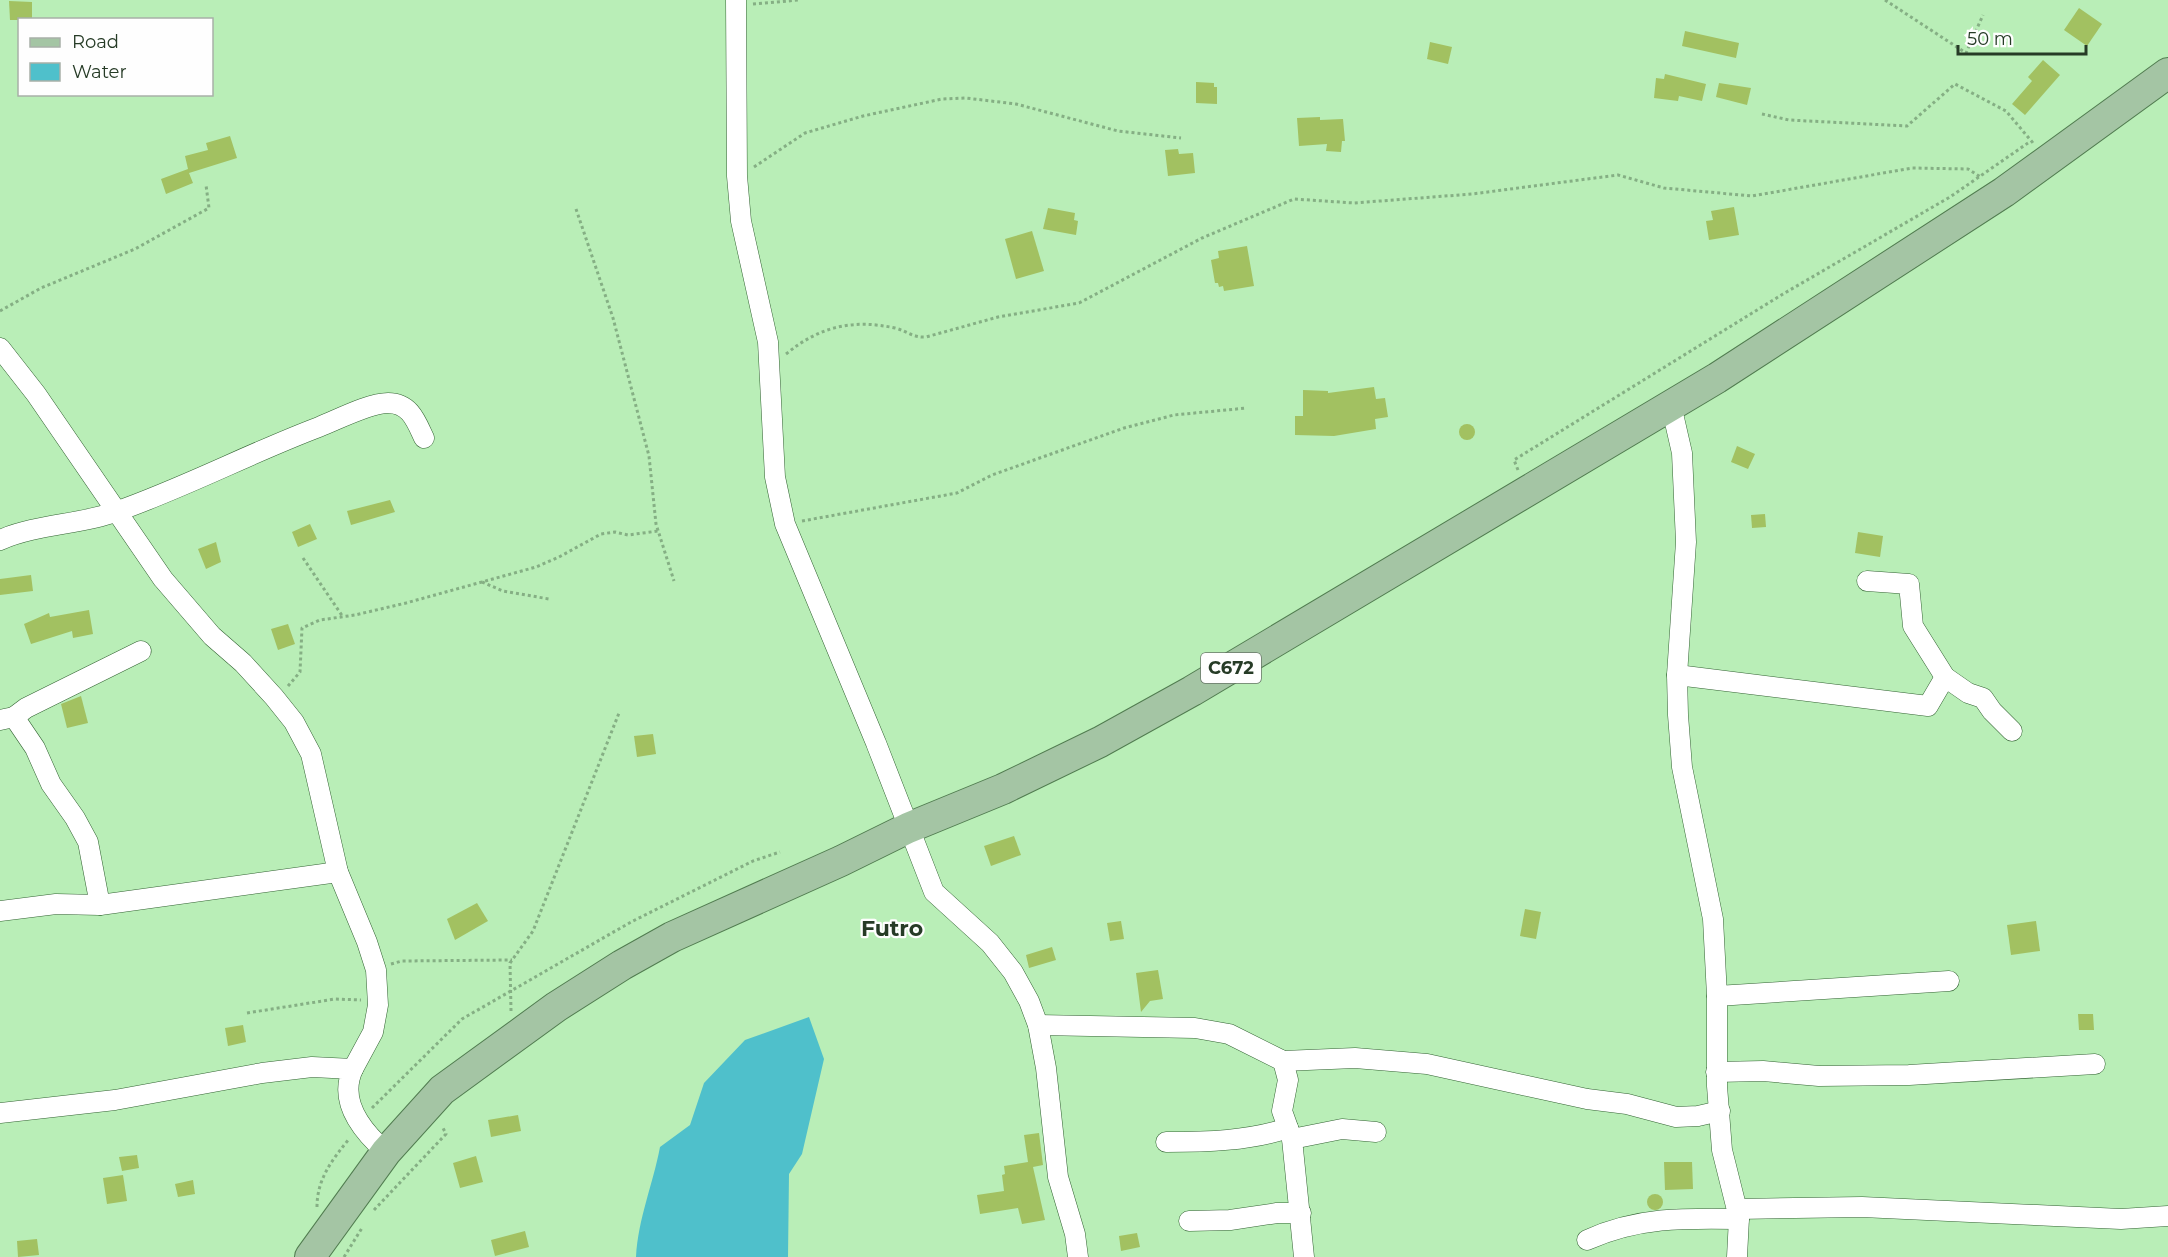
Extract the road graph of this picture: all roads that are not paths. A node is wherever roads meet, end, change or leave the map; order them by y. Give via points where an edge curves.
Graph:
1 (736, 3) edge
2 (2168, 73) edge
3 (0, 348) edge
4 (1671, 405) junction
5 (424, 438) dead end
6 (118, 511) junction
7 (0, 540) edge
8 (1867, 581) dead end
9 (141, 651) dead end
10 (1677, 675) junction
11 (1945, 677) junction
12 (7, 718) edge
13 (2012, 731) dead end
14 (908, 828) junction
15 (338, 872) junction
16 (100, 905) junction
17 (0, 911) edge
18 (1950, 981) dead end
19 (1717, 996) junction
20 (1038, 1025) junction
21 (1283, 1061) junction
22 (2095, 1064) dead end
23 (353, 1069) junction
24 (1716, 1072) junction
25 (1720, 1111) junction
26 (0, 1113) edge
27 (1376, 1132) dead end
28 (1290, 1134) junction
29 (1166, 1142) dead end
30 (386, 1152) junction
31 (1301, 1213) junction
32 (1738, 1214) junction
33 (2168, 1216) edge
34 (1189, 1221) dead end
35 (1587, 1240) dead end
36 (310, 1257) edge
37 (1078, 1257) edge
38 (1304, 1257) edge
39 (1737, 1257) edge

1 - 14 street via 738,187 741,221 768,342 775,477 785,524
2 - 4 main road, C672 via 2040,151 2004,192
3 - 6 street
4 - 10 street via 1682,453 1686,542
4 - 14 main road, C672 via 1110,736 1003,789
5 - 6 street via 412,414 402,405 386,403 308,431
6 - 7 street via 18,532
6 - 15 street via 163,579 294,722 312,754
8 - 11 street via 1910,584 1913,626
9 - 12 street
10 - 11 street via 1757,687 1848,694 1911,706 1928,706
10 - 19 street via 1682,767 1713,919
11 - 13 street via 1983,698
12 - 16 street via 35,748 51,784 88,842
14 - 20 street via 934,892 1003,958 1029,1001
14 - 30 main road, C672 via 672,937 621,965 442,1090
15 - 16 street
15 - 23 street via 367,942 378,1000 373,1032
16 - 17 street via 56,904
18 - 19 street
19 - 24 street
20 - 21 street via 1195,1028 1229,1034
20 - 37 street via 1058,1177
21 - 25 street via 1355,1058 1427,1064 1676,1117
21 - 28 street via 1288,1080 1282,1111
22 - 24 street via 1909,1075
23 - 26 street via 312,1067 262,1073 115,1100
23 - 30 street via 346,1092 355,1116
24 - 25 street
25 - 32 street via 1722,1150
27 - 28 street via 1342,1129
28 - 29 street
28 - 31 street
30 - 36 main road, C672
31 - 34 street
31 - 38 street
32 - 33 street via 1862,1207 2121,1219
32 - 35 street via 1632,1223
32 - 39 street

